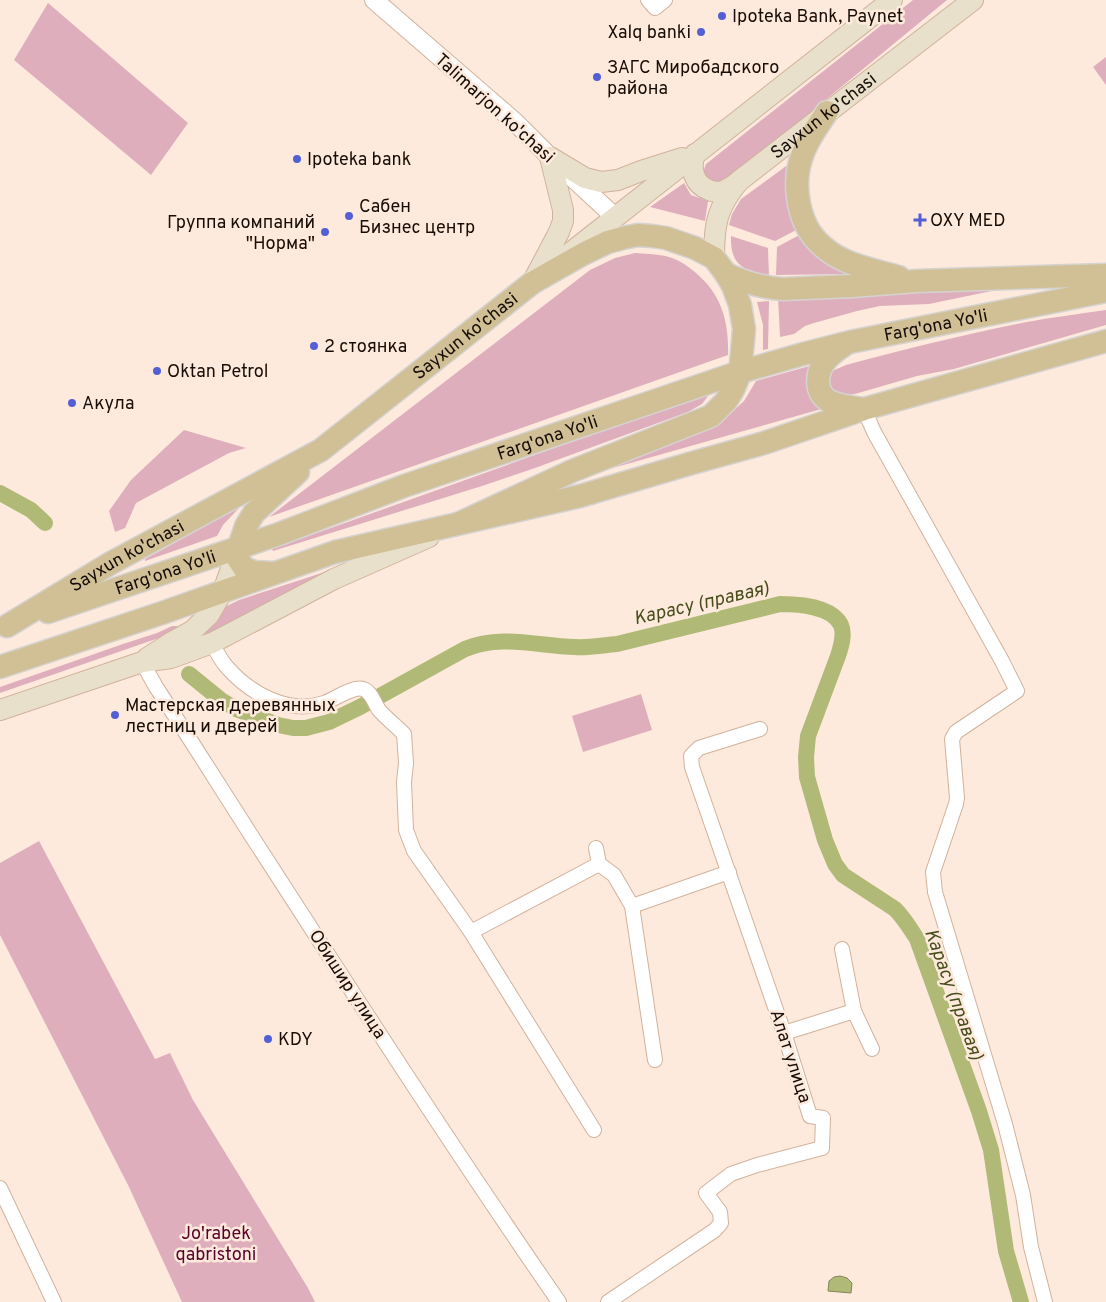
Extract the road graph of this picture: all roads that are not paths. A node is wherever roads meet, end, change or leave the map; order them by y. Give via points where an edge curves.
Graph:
1 (374, 0) edge
2 (648, 0) edge
3 (665, 0) edge
4 (892, 0) edge
5 (973, 0) edge
6 (827, 112) junction
7 (695, 154) junction
8 (550, 157) junction
9 (739, 181) junction
10 (615, 218) junction
11 (652, 236) junction
12 (720, 266) junction
13 (1106, 275) edge
14 (917, 281) junction
15 (532, 283) junction
16 (1106, 291) edge
17 (1106, 341) edge
18 (850, 342) junction
19 (740, 372) junction
20 (864, 409) junction
21 (322, 450) junction
22 (460, 524) junction
23 (238, 549) junction
24 (274, 573) junction
25 (223, 591) junction
26 (3, 627) edge
27 (212, 643) junction
28 (142, 662) junction
29 (0, 667) edge
30 (0, 710) edge
31 (760, 730) dead end
32 (596, 848) dead end
33 (599, 864) junction
34 (729, 872) junction
35 (632, 906) junction
36 (471, 932) junction
37 (842, 949) dead end
38 (854, 1011) junction
39 (784, 1033) junction
40 (872, 1049) dead end
41 (655, 1060) dead end
42 (594, 1130) dead end
43 (0, 1188) edge
44 (54, 1302) edge
45 (559, 1302) edge
46 (608, 1302) edge
47 (1045, 1302) edge

1 - 8 street, Talimarjon ko'chasi via 516,122
2 - 3 street via 655,8
4 - 7 main road, Sayxun ko'chasi
5 - 6 main road, Sayxun ko'chasi
6 - 9 main road, Sayxun ko'chasi
6 - 14 main road via 808,142 798,169 799,204 807,228 827,250 844,260
7 - 8 main road via 618,180 601,182 585,178
7 - 9 main road via 696,181 704,188 720,192
7 - 10 main road, Sayxun ko'chasi
8 - 10 street, Talimarjon ko'chasi
8 - 15 main road via 563,221
9 - 12 main road, Sayxun ko'chasi via 719,211 714,234
10 - 11 main road
10 - 15 main road, Sayxun ko'chasi
11 - 12 main road via 685,244
11 - 15 main road via 638,235 608,242
12 - 14 main road via 749,284 773,288
12 - 19 main road via 736,295 743,321
13 - 14 main road
15 - 21 main road, Sayxun ko'chasi
16 - 18 main road, Farg'ona Yo'li
17 - 20 main road, Farg'ona Yo'li
18 - 19 main road, Farg'ona Yo'li
18 - 20 main road via 826,360 818,385 827,400
19 - 22 main road via 730,396 711,416 572,471
19 - 23 main road, Farg'ona Yo'li via 404,486
20 - 22 main road, Farg'ona Yo'li via 764,443 580,496
20 - 47 street via 1017,691 956,732 952,739 957,798 933,881 1005,1124 1023,1195 1030,1247
21 - 23 main road via 254,513
21 - 26 main road, Sayxun ko'chasi via 112,563
22 - 24 main road, Farg'ona Yo'li via 335,552
22 - 27 main road via 334,579
23 - 24 main road via 238,559 244,568
23 - 25 main road
23 - 26 main road, Farg'ona Yo'li
24 - 25 main road, Farg'ona Yo'li
25 - 28 main road via 200,624
25 - 29 main road, Farg'ona Yo'li
27 - 28 main road via 171,658
27 - 36 street via 225,665 245,684 288,705 322,704 360,688 369,692 379,710 404,734 406,830 414,851
28 - 30 main road
28 - 45 street, Обишир улица via 417,1091
31 - 34 street, Алат улица via 699,748 691,756
32 - 33 street
33 - 35 street via 614,875
33 - 36 street
34 - 35 street
34 - 39 street, Алат улица
35 - 41 street
36 - 42 street
37 - 38 street
38 - 39 street
38 - 40 street
39 - 46 street, Алат улица via 810,1116 824,1118 822,1148 731,1174 706,1193 720,1212 721,1222 715,1230
43 - 44 street

